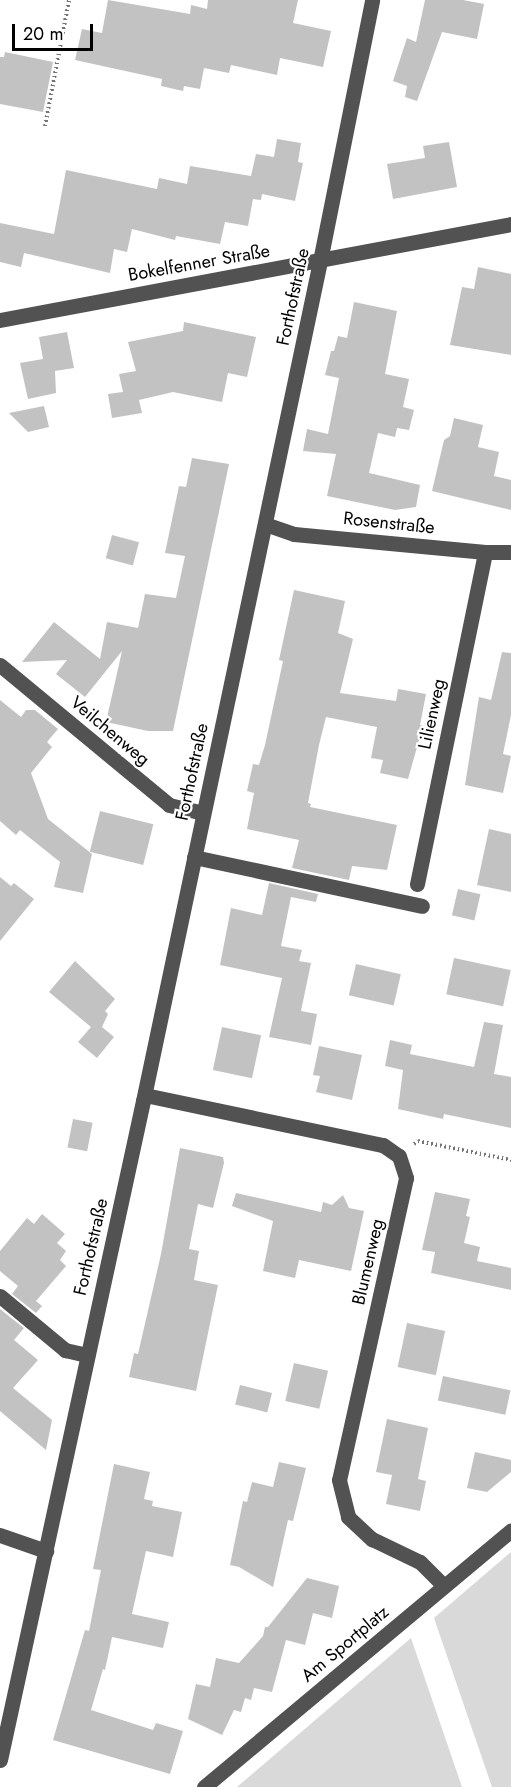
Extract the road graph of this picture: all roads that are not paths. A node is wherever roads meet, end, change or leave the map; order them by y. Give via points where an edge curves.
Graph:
1 (372, 0) edge
2 (511, 224) edge
3 (320, 261) junction
4 (0, 320) edge
5 (265, 524) junction
6 (484, 552) junction
7 (511, 552) edge
8 (0, 665) edge
9 (203, 813) junction
10 (194, 857) junction
11 (417, 884) dead end
12 (422, 906) dead end
13 (145, 1095) junction
14 (0, 1296) edge
15 (87, 1355) junction
16 (511, 1530) edge
17 (0, 1535) edge
18 (46, 1551) junction
19 (444, 1587) junction
20 (0, 1760) edge
21 (204, 1787) edge

1 - 3 street, Forthofstraße
2 - 3 street, Bokelfenner Straße
3 - 4 street, Bokelfenner Straße
3 - 5 street, Forthofstraße
5 - 6 street, Rosenstraße via 294,534
5 - 9 street, Forthofstraße
6 - 7 street, Rosenstraße
6 - 11 street, Lilienweg
8 - 9 street, Veilchenweg via 169,805
9 - 10 street, Forthofstraße
10 - 12 street
10 - 13 street, Forthofstraße
13 - 15 street, Forthofstraße
13 - 19 street, Blumenweg via 383,1145 399,1156 406,1178 339,1480 348,1517 372,1539 420,1562
14 - 15 street via 65,1350
15 - 18 street, Forthofstraße
16 - 19 street, Am Sportplatz
17 - 18 street
18 - 20 street, Forthofstraße
19 - 21 street, Am Sportplatz

